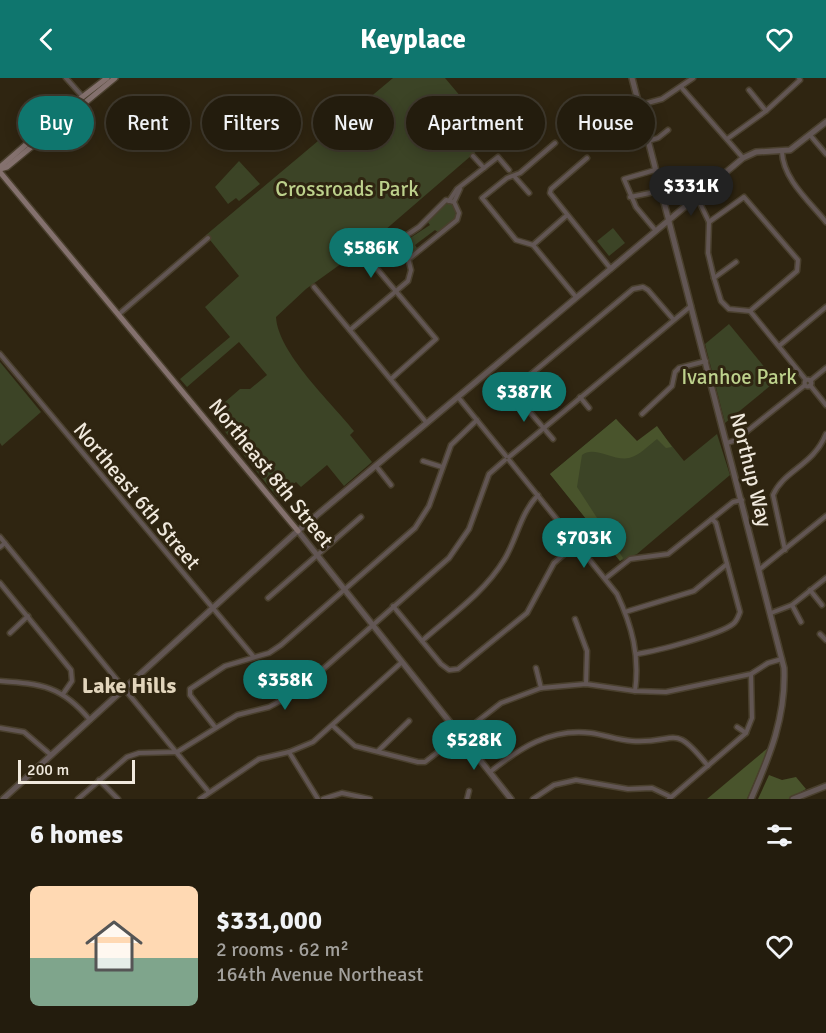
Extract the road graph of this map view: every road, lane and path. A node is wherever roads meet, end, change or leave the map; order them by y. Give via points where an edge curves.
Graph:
1 (66, 78) edge
2 (107, 78) edge
3 (115, 78) edge
4 (632, 78) edge
5 (693, 78) edge
6 (800, 79) edge
7 (681, 87) junction
8 (749, 90) dead end
9 (81, 96) edge
10 (83, 96) edge
11 (637, 96) edge
12 (655, 101) edge
13 (766, 111) junction
14 (826, 122) edge
15 (668, 130) dead end
16 (810, 135) junction
17 (655, 139) edge
18 (728, 139) junction
19 (555, 143) dead end
20 (22, 150) edge
21 (650, 150) edge
22 (782, 152) junction
23 (826, 154) edge
24 (473, 156) dead end
25 (587, 158) dead end
26 (743, 158) junction
27 (484, 168) junction
28 (0, 170) edge
29 (509, 170) dead end
30 (656, 170) junction
31 (514, 176) junction
32 (529, 193) dead end
33 (650, 193) dead end
34 (630, 197) junction
35 (697, 197) junction
36 (452, 201) junction
37 (566, 216) junction
38 (669, 221) junction
39 (709, 222) junction
40 (826, 222) edge
41 (656, 231) junction
42 (208, 238) dead end
43 (533, 245) junction
44 (362, 251) dead end
45 (408, 258) junction
46 (736, 261) dead end
47 (610, 269) junction
48 (714, 278) junction
49 (314, 287) dead end
50 (396, 292) junction
51 (576, 297) junction
52 (692, 306) junction
53 (826, 307) edge
54 (750, 311) junction
55 (118, 314) junction
56 (673, 319) junction
57 (350, 330) junction
58 (779, 346) junction
59 (0, 354) edge
60 (706, 361) junction
61 (826, 368) edge
62 (391, 379) junction
63 (808, 383) junction
64 (458, 396) junction
65 (580, 397) junction
66 (826, 405) edge
67 (589, 408) dead end
68 (642, 414) dead end
69 (477, 420) junction
70 (426, 422) junction
71 (543, 430) junction
72 (826, 434) edge
73 (553, 439) dead end
74 (727, 443) junction
75 (508, 458) junction
76 (423, 460) dead end
77 (376, 465) junction
78 (442, 467) junction
79 (391, 484) dead end
80 (538, 495) junction
81 (742, 500) junction
82 (826, 516) edge
83 (361, 517) dead end
84 (712, 519) junction
85 (298, 531) junction
86 (0, 537) edge
87 (5, 543) junction
88 (577, 543) junction
89 (0, 548) edge
90 (785, 550) junction
91 (316, 554) junction
92 (727, 564) junction
93 (760, 569) junction
94 (606, 578) junction
95 (826, 578) edge
96 (0, 583) edge
97 (344, 589) junction
98 (810, 590) junction
99 (268, 598) dead end
100 (792, 605) junction
101 (822, 605) dead end
102 (393, 606) junction
103 (211, 609) junction
104 (625, 612) junction
105 (771, 613) junction
106 (28, 616) junction
107 (575, 619) dead end
108 (801, 622) dead end
109 (372, 624) junction
110 (10, 633) dead end
111 (820, 634) dead end
112 (826, 640) edge
113 (422, 641) junction
114 (637, 654) junction
115 (253, 656) junction
116 (782, 659) junction
117 (402, 662) junction
118 (536, 668) dead end
119 (751, 674) junction
120 (0, 681) edge
121 (586, 684) junction
122 (126, 688) junction
123 (541, 688) junction
124 (635, 691) junction
125 (63, 694) junction
126 (90, 720) junction
127 (409, 721) dead end
128 (333, 726) junction
129 (737, 727) dead end
130 (0, 728) edge
131 (216, 728) junction
132 (746, 733) junction
133 (460, 735) junction
134 (177, 752) junction
135 (289, 752) junction
136 (378, 752) junction
137 (51, 755) junction
138 (708, 766) junction
139 (490, 772) junction
140 (99, 780) junction
141 (826, 786) edge
142 (208, 791) junction
143 (469, 791) dead end
144 (2, 797) edge
145 (670, 798) edge
146 (78, 799) edge
147 (118, 799) edge
148 (200, 799) edge
149 (318, 799) edge
150 (323, 799) edge
151 (370, 799) edge
152 (467, 799) edge
153 (511, 799) edge
154 (533, 799) edge
155 (751, 799) edge
156 (793, 799) edge

1 - 9 street
2 - 10 main road
3 - 28 main road
4 - 11 street, Northup Way
5 - 7 street
6 - 13 street
7 - 12 street
7 - 18 street
8 - 13 street
13 - 18 street
14 - 16 street
15 - 17 street
16 - 22 street
16 - 23 street
18 - 26 street
19 - 31 street
20 - 28 main road
21 - 30 street, Northup Way
22 - 26 street via 754,152
22 - 40 street via 790,176
24 - 27 street
25 - 37 street via 550,189
26 - 35 street
27 - 29 street via 498,157
27 - 36 street
28 - 55 main road, Northeast 8th Street
30 - 34 street via 624,179
30 - 38 street, Northup Way
31 - 32 street
31 - 43 street via 482,198 516,240
33 - 34 street
34 - 41 street
35 - 38 street
35 - 39 street
36 - 45 street via 459,213 455,224
36 - 45 street via 439,204 419,227 398,241 398,250
37 - 43 street
37 - 47 street
38 - 41 street
38 - 52 street, Northup Way
39 - 48 street via 708,253
39 - 54 street via 744,197 796,256 797,271
41 - 47 street
42 - 55 street
43 - 51 street
44 - 50 street
45 - 50 street via 411,276
46 - 48 street
47 - 51 street
48 - 54 street via 724,306
49 - 57 street
50 - 57 street
50 - 62 street via 436,339
51 - 64 street
52 - 56 street
52 - 60 street, Northup Way
53 - 58 street
54 - 58 street
55 - 85 main road, Northeast 8th Street
56 - 65 street
56 - 71 street via 648,290 638,287 518,385 515,393
57 - 62 street
58 - 63 street
59 - 103 street, Northeast 6th Street
60 - 68 street via 679,368 672,386
60 - 74 street, Northup Way
61 - 63 street
62 - 70 street
63 - 66 street
63 - 74 street
64 - 69 street
64 - 70 street
65 - 67 street
65 - 71 street
69 - 75 street
69 - 78 street via 456,439
70 - 77 street
71 - 73 street
71 - 75 street
72 - 90 street via 817,453 778,486 773,495
74 - 81 street, Northup Way
75 - 80 street
75 - 102 street via 489,474 469,529 456,550
76 - 78 street
77 - 79 street
77 - 85 street
78 - 97 street via 422,521
80 - 88 street
80 - 113 street via 489,580
81 - 84 street via 733,502
81 - 93 street, Northup Way
82 - 90 street
83 - 91 street
84 - 92 street
84 - 94 street via 668,554 630,559
85 - 91 street, Northeast 8th Street
85 - 103 street
86 - 87 street
87 - 89 street
87 - 122 street
88 - 94 street
88 - 113 street via 554,563 530,609 464,665 449,670
90 - 93 street
91 - 97 street, Northeast 8th Street
91 - 99 street
92 - 104 street via 694,591
92 - 114 street via 740,612 734,623
93 - 105 street, Northup Way
94 - 104 street
95 - 98 street
96 - 106 street
97 - 109 street, Northeast 8th Street
97 - 115 street via 281,645 269,653
98 - 100 street
98 - 101 street
100 - 105 street
100 - 108 street
102 - 109 street
102 - 113 street
103 - 115 street, Northeast 6th Street
103 - 122 street
104 - 114 street
105 - 116 street, Northup Way
106 - 110 street
106 - 125 street via 71,670 72,681
107 - 121 street via 586,651
109 - 117 street, Northeast 8th Street
109 - 131 street via 297,692 269,707 237,715
111 - 112 street
114 - 124 street
115 - 131 street via 215,670 190,689 190,695
116 - 119 street
116 - 155 street, Northup Way via 784,696 780,723
117 - 128 street
117 - 133 street, Northeast 8th Street
118 - 123 street
119 - 124 street via 666,692
119 - 132 street via 752,718
120 - 125 street via 37,683
121 - 123 street
121 - 124 street
122 - 126 street
122 - 134 street
123 - 133 street via 501,703
125 - 126 street
126 - 137 street
127 - 136 street
128 - 135 street via 313,742
128 - 136 street via 350,743
129 - 132 street
130 - 137 street via 24,732
131 - 134 street
132 - 138 street
133 - 136 street via 424,762
133 - 139 street, Northeast 8th Street
134 - 140 street via 132,754
134 - 142 street
135 - 142 street via 259,759
135 - 149 street
137 - 144 street
138 - 139 street via 690,743 678,737 639,741 574,733 532,743
138 - 145 street
139 - 153 street, Northeast 8th Street
140 - 146 street
140 - 147 street
141 - 156 street
142 - 148 street
143 - 152 street
145 - 154 street via 652,788 628,789 576,780 554,785
150 - 151 street via 342,794

